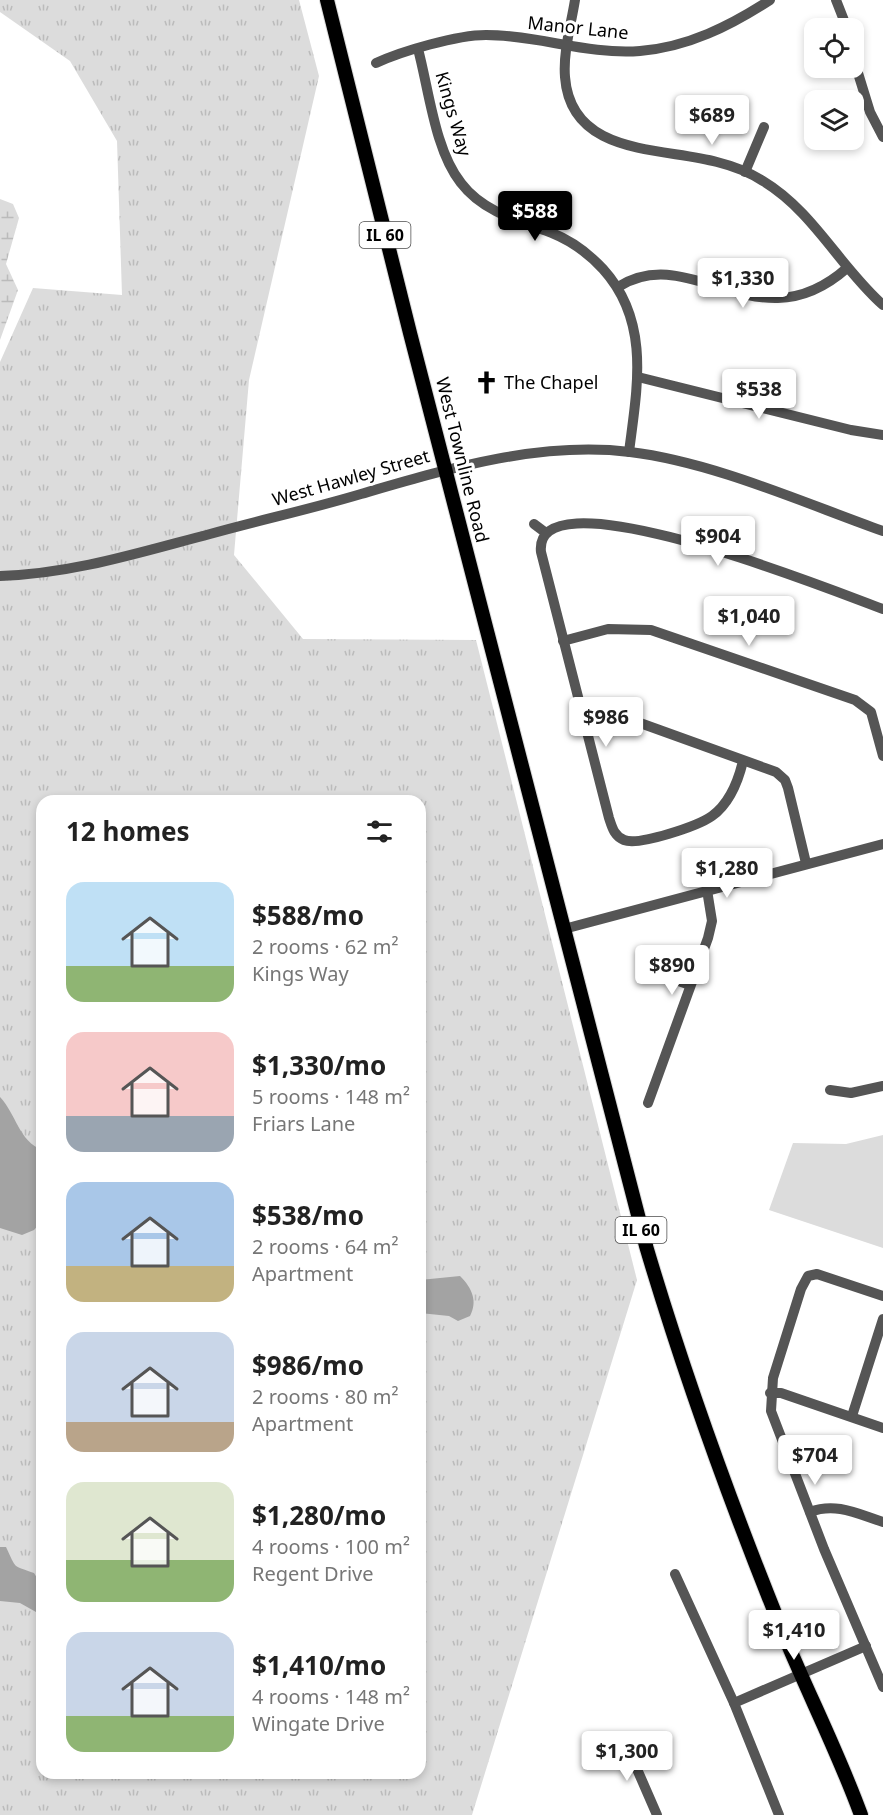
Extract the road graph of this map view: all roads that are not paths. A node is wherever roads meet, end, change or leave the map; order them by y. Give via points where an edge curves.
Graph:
1 (327, 0) edge
2 (574, 0) edge
3 (770, 0) edge
4 (836, 0) edge
5 (843, 18) edge
6 (567, 47) junction
7 (418, 49) junction
8 (376, 63) dead end
9 (860, 78) edge
10 (764, 128) dead end
11 (883, 137) edge
12 (745, 172) junction
13 (847, 268) junction
14 (618, 287) junction
15 (883, 305) edge
16 (638, 376) junction
17 (883, 435) edge
18 (629, 452) junction
19 (445, 469) junction
20 (534, 524) dead end
21 (883, 531) edge
22 (546, 533) junction
23 (0, 576) edge
24 (883, 609) edge
25 (563, 641) junction
26 (586, 727) junction
27 (883, 756) edge
28 (743, 761) junction
29 (883, 844) edge
30 (806, 863) junction
31 (707, 890) junction
32 (564, 928) junction
33 (642, 968) dead end
34 (690, 985) junction
35 (883, 1086) edge
36 (830, 1090) dead end
37 (648, 1103) dead end
38 (883, 1296) edge
39 (883, 1319) edge
40 (771, 1393) junction
41 (852, 1416) junction
42 (883, 1428) edge
43 (810, 1512) junction
44 (883, 1522) edge
45 (675, 1574) dead end
46 (866, 1646) junction
47 (802, 1672) junction
48 (883, 1687) edge
49 (734, 1703) junction
50 (623, 1737) dead end
51 (775, 1814) edge
52 (657, 1815) edge
53 (861, 1815) edge

1 - 19 main road, West Townline Road / IL 60
2 - 6 street
3 - 6 street, Manor Lane via 721,29 678,44 617,52
4 - 5 street
6 - 7 street, Manor Lane via 486,35
6 - 12 street via 567,90 578,114 595,131 620,144 716,161
7 - 8 street, Manor Lane
7 - 14 street, Kings Way via 443,151 461,184 494,211 561,237 583,250
9 - 11 street
10 - 12 street
12 - 13 street via 794,204
13 - 14 street via 817,291 788,299 764,298 663,273 636,277
13 - 15 street
14 - 16 street, Kings Way via 636,334
16 - 17 street
16 - 18 street, Kings Way
18 - 19 street, West Hawley Street via 548,452
18 - 21 street, West Hawley Street via 721,474
19 - 23 street, West Hawley Street via 125,557 68,569
19 - 32 main road, West Townline Road / IL 60
20 - 22 street
22 - 24 street via 560,525 580,524 647,530
22 - 25 street via 541,552
25 - 26 street
25 - 27 street via 608,629 651,630 855,700 871,712
26 - 28 street via 623,718
26 - 28 street via 612,828 630,842 693,826 711,817 729,798
28 - 30 street via 776,772 785,780
29 - 30 street
30 - 31 street
31 - 32 street
31 - 34 street via 712,921
32 - 47 main road, IL 60 via 637,1213 673,1336 732,1503
33 - 34 street
34 - 37 street
35 - 36 street via 851,1093
38 - 40 street via 817,1274 808,1276
39 - 41 street
40 - 41 street
40 - 43 street via 775,1422
41 - 42 street
43 - 44 street via 835,1507
43 - 46 street
45 - 49 street
46 - 47 street
46 - 48 street
47 - 49 street
47 - 53 main road, IL 60
49 - 51 street
50 - 52 street

